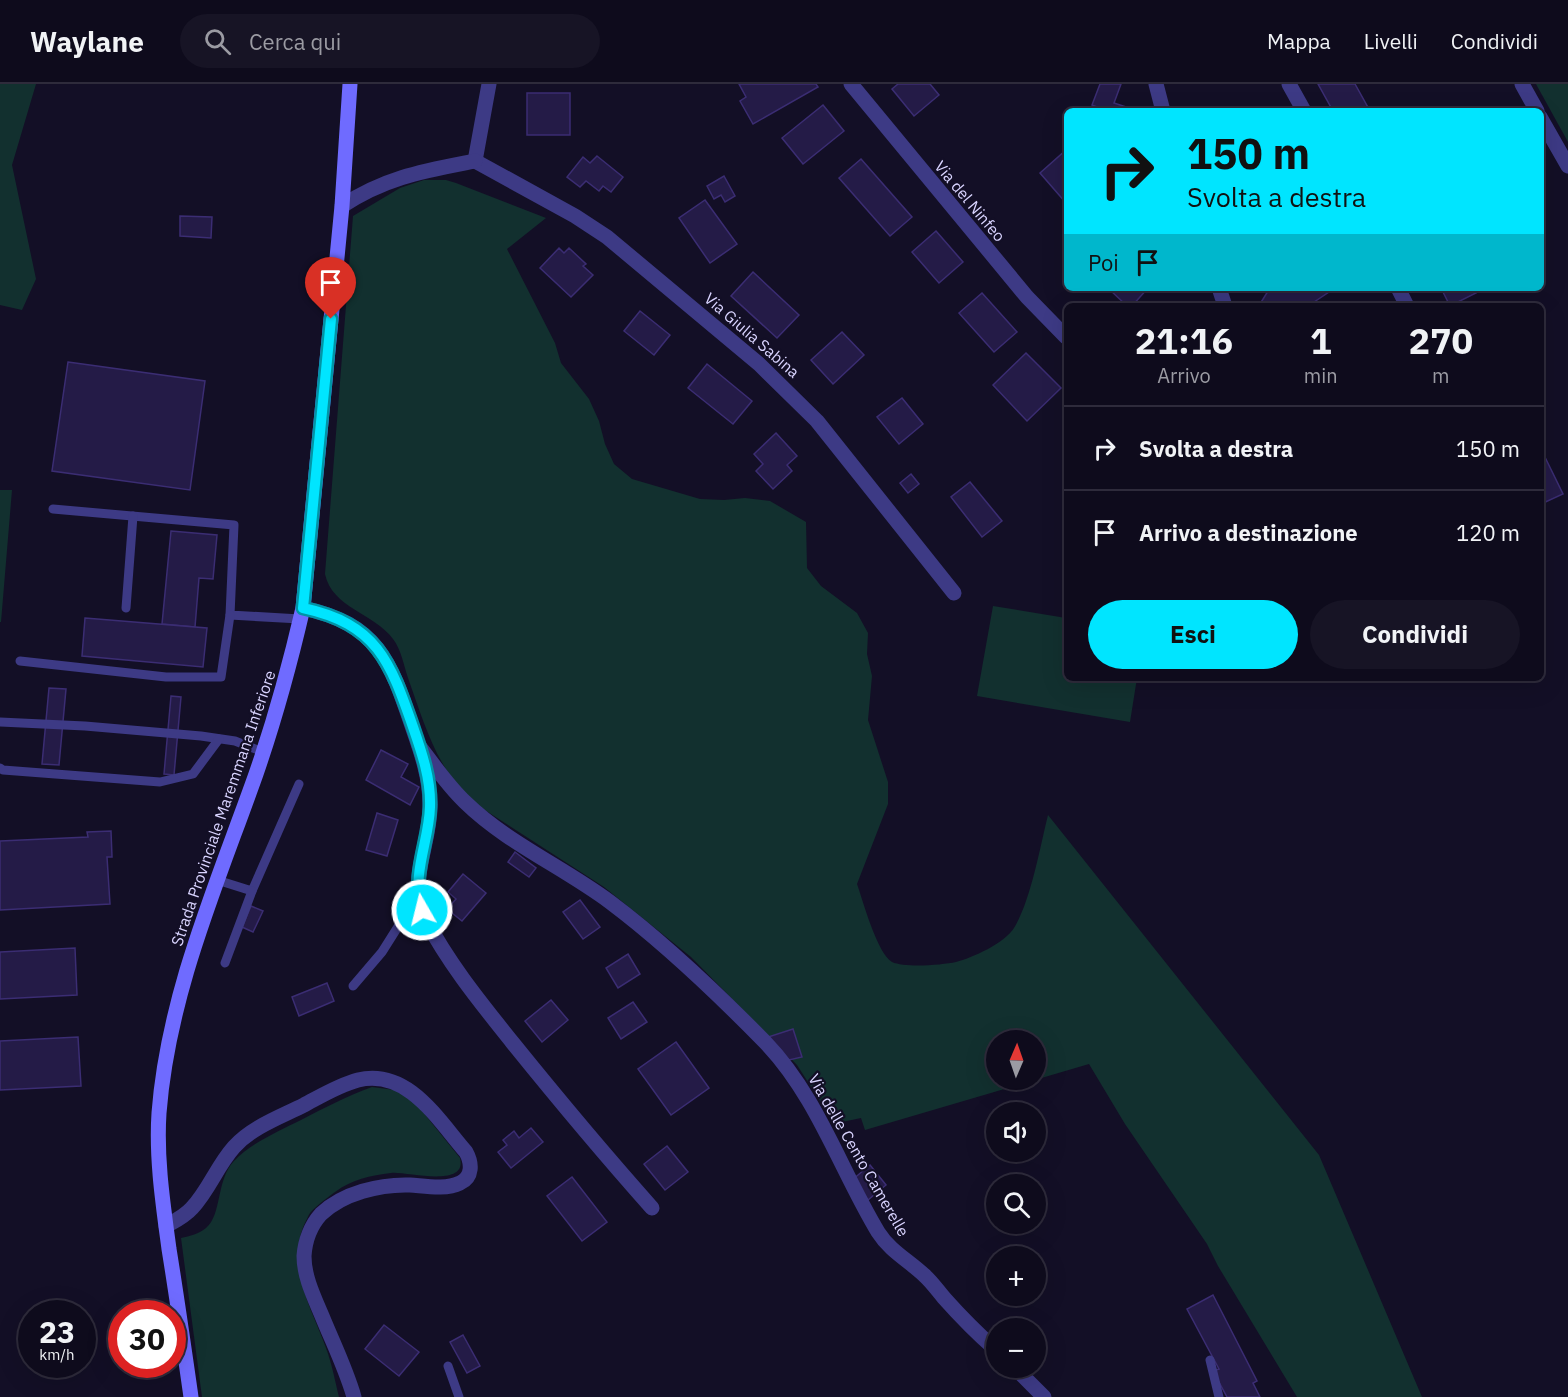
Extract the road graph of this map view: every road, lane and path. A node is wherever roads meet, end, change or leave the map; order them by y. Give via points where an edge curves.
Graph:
1 (350, 84) edge
2 (489, 84) edge
3 (851, 84) edge
4 (1156, 84) edge
5 (1289, 84) edge
6 (1522, 84) edge
7 (1162, 108) edge
8 (1302, 108) edge
9 (1535, 108) edge
10 (1544, 124) edge
11 (475, 161) junction
12 (1568, 166) edge
13 (342, 206) junction
14 (1064, 334) edge
15 (53, 509) dead end
16 (133, 516) junction
17 (954, 593) dead end
18 (126, 608) dead end
19 (302, 613) junction
20 (230, 615) junction
21 (20, 661) dead end
22 (0, 722) edge
23 (219, 739) junction
24 (419, 746) junction
25 (263, 752) junction
26 (0, 768) edge
27 (299, 784) dead end
28 (217, 880) junction
29 (252, 891) junction
30 (418, 895) junction
31 (225, 963) dead end
32 (353, 986) dead end
33 (652, 1208) dead end
34 (166, 1226) junction
35 (986, 1341) edge
36 (1210, 1360) dead end
37 (448, 1366) dead end
38 (1025, 1378) edge
39 (191, 1397) edge
40 (354, 1397) edge
41 (459, 1397) edge
42 (1044, 1397) edge
43 (1219, 1397) edge

1 - 13 main road, Strada Provinciale Maremmana Inferiore
2 - 11 street
3 - 14 street, Via del Ninfeo via 1023,292
4 - 7 street
5 - 8 street
6 - 9 street
10 - 12 street
11 - 13 street via 396,178 370,188
11 - 17 street, Via Giulia Sabina via 607,237 759,364 817,421
13 - 19 main road, Strada Provinciale Maremmana Inferiore
15 - 16 lane
16 - 18 lane
16 - 20 lane via 234,525
19 - 20 lane
19 - 24 street, Via delle Cento Camerelle via 338,618 371,640 399,687
19 - 25 main road, Strada Provinciale Maremmana Inferiore
20 - 21 lane via 221,677 166,677
22 - 23 lane
23 - 25 lane
23 - 26 lane via 193,774 160,782
24 - 30 street, Via delle Cento Camerelle via 426,764 430,806 418,871
24 - 35 street, Via delle Cento Camerelle via 466,804 635,922 767,1044 803,1090 888,1245 922,1273
25 - 28 main road, Strada Provinciale Maremmana Inferiore
27 - 29 lane
28 - 29 lane
28 - 34 main road, Strada Provinciale Maremmana Inferiore via 179,1001 162,1082 158,1133
29 - 31 lane
30 - 32 lane, Via delle Cento Camerelle via 382,952
30 - 33 street, Via delle Cento Camerelle via 427,923 464,981 559,1101
34 - 39 main road, Strada Provinciale Maremmana Inferiore
34 - 40 street via 194,1207 223,1160 247,1135 262,1126 360,1080 389,1081 415,1094 466,1152 471,1170 466,1179 456,1185 399,1185 350,1197 333,1204 321,1215 306,1242 310,1287
36 - 43 lane
37 - 41 lane
38 - 42 street

